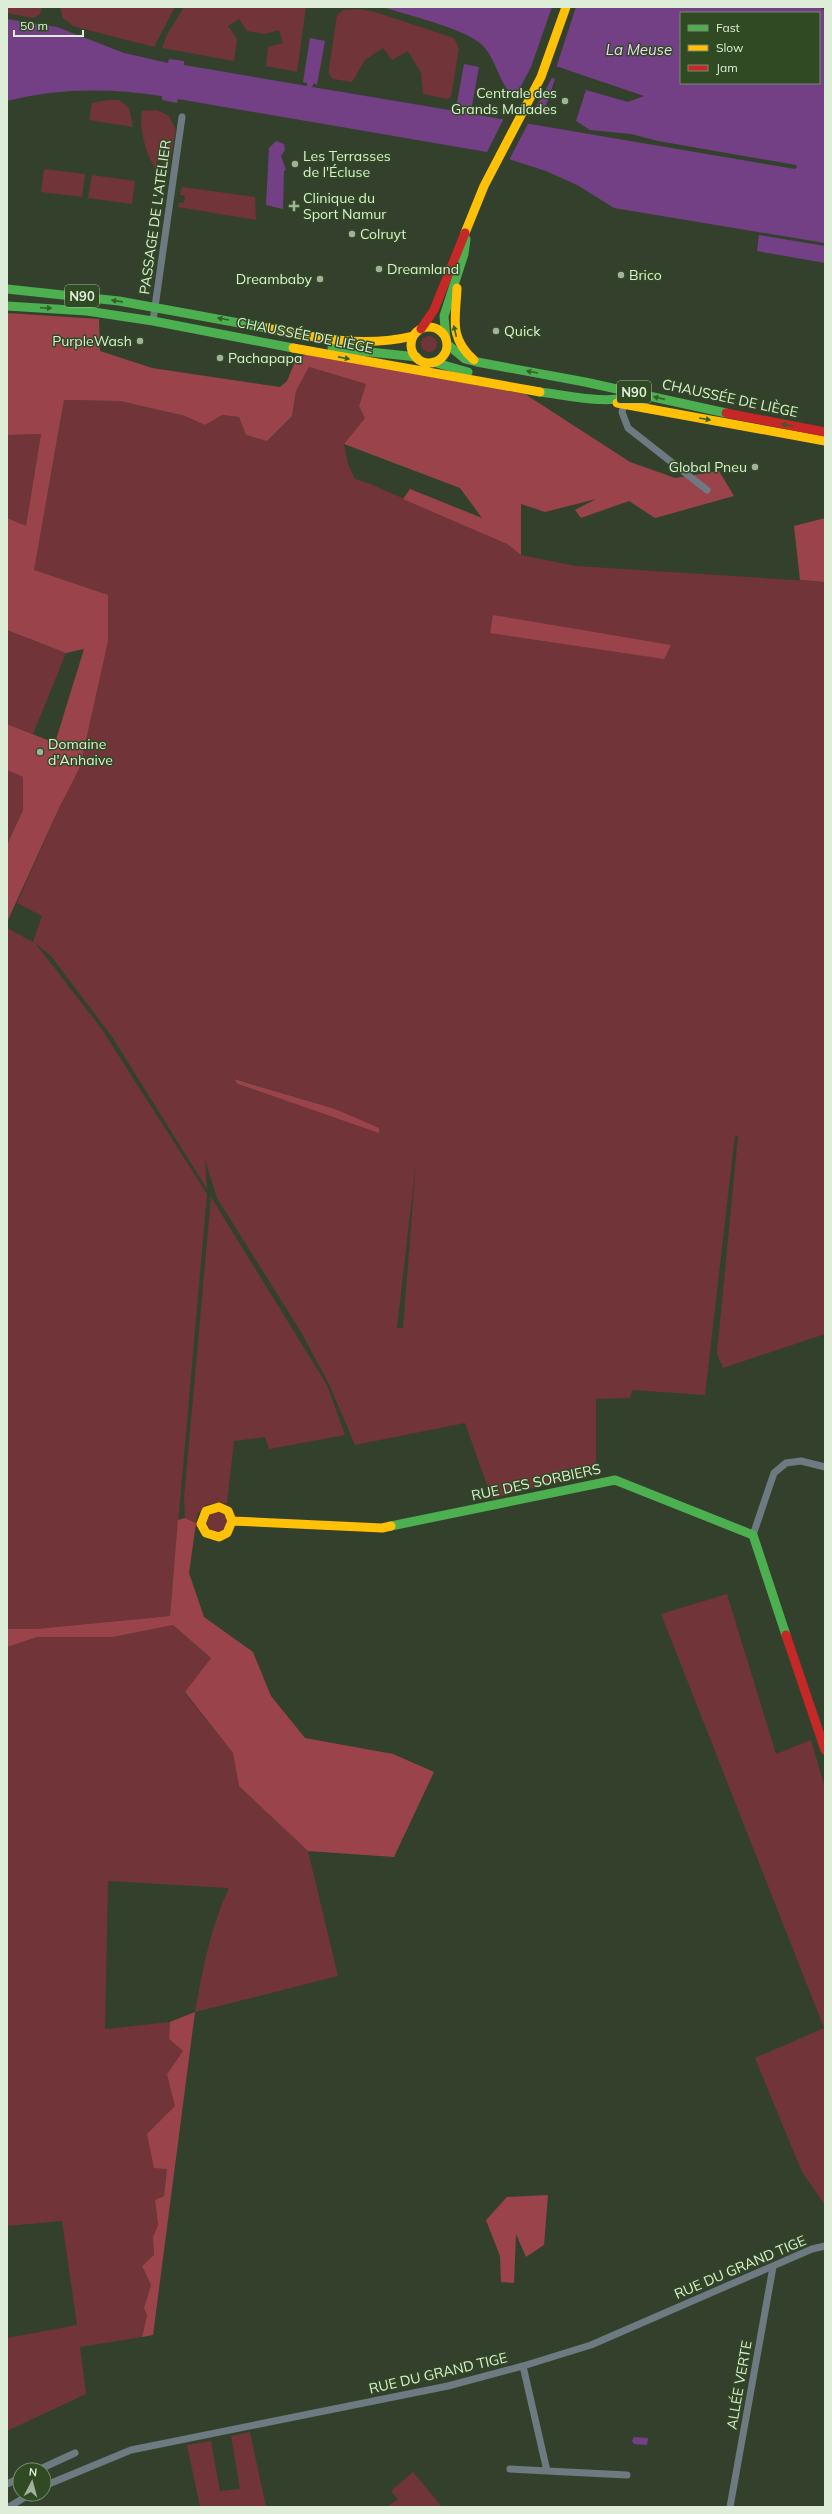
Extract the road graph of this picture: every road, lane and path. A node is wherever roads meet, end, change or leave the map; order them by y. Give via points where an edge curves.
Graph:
1 (566, 7) edge
2 (182, 117) dead end
3 (467, 231) junction
4 (457, 277) junction
5 (7, 290) edge
6 (7, 306) edge
7 (156, 307) junction
8 (153, 321) junction
9 (421, 329) junction
10 (413, 336) junction
11 (446, 341) junction
12 (265, 342) junction
13 (416, 358) junction
14 (433, 362) junction
15 (477, 362) junction
16 (638, 393) junction
17 (598, 399) junction
18 (624, 404) junction
19 (825, 432) edge
20 (825, 440) edge
21 (706, 490) dead end
22 (825, 1467) edge
23 (232, 1521) dead end
24 (753, 1535) junction
25 (825, 1750) edge
26 (825, 2246) edge
27 (773, 2267) junction
28 (523, 2366) junction
29 (75, 2453) dead end
30 (52, 2464) edge
31 (510, 2469) dead end
32 (547, 2471) junction
33 (627, 2475) dead end
34 (52, 2483) edge
35 (730, 2507) edge

1 - 3 main road via 541,77 476,204
2 - 7 street, PASSAGE DE L'ATELIER
3 - 4 main road
3 - 9 main road via 434,310
4 - 11 main road via 444,316
15 -> 4 main road via 468,355 456,335 454,317
7 -> 5 main road, CHAUSSÉE DE LIÈGE / N90 via 63,294
6 -> 8 main road, CHAUSSÉE DE LIÈGE / N90 via 87,311
7 - 8 street, PASSAGE DE L'ATELIER
10 -> 7 main road, CHAUSSÉE DE LIÈGE / N90 via 389,342 345,340
8 - 12 main road, CHAUSSÉE DE LIÈGE / N90
9 - 10 main road, N90
9 - 11 main road, N90 via 437,329
10 - 13 main road via 412,350
11 - 14 main road via 443,356
11 - 15 main road, CHAUSSÉE DE LIÈGE / N90 via 465,359
12 - 13 main road, N90 via 389,353
12 -> 17 main road, CHAUSSÉE DE LIÈGE / N90 via 538,392
13 - 14 main road, N90
14 - 17 main road, CHAUSSÉE DE LIÈGE / N90 via 480,375
16 -> 15 main road, CHAUSSÉE DE LIÈGE / N90
16 - 17 main road via 628,399
19 -> 16 main road, CHAUSSÉE DE LIÈGE / N90 via 738,416
17 - 18 main road, CHAUSSÉE DE LIÈGE / N90
18 -> 20 main road, CHAUSSÉE DE LIÈGE / N90
18 - 21 street via 622,412 628,428
22 - 24 street via 801,1461 786,1463 774,1473
23 - 24 main road, RUE DES SORBIERS via 382,1528 616,1480
24 - 25 main road
26 - 27 street, RUE DU GRAND TIGE via 812,2249
27 - 28 street, RUE DU GRAND TIGE via 591,2345
27 - 35 street, ALLÉE VERTE
28 - 32 street
28 - 34 street, RUE DU GRAND TIGE via 441,2387 131,2450
29 - 30 street
31 - 32 street
32 - 33 street

